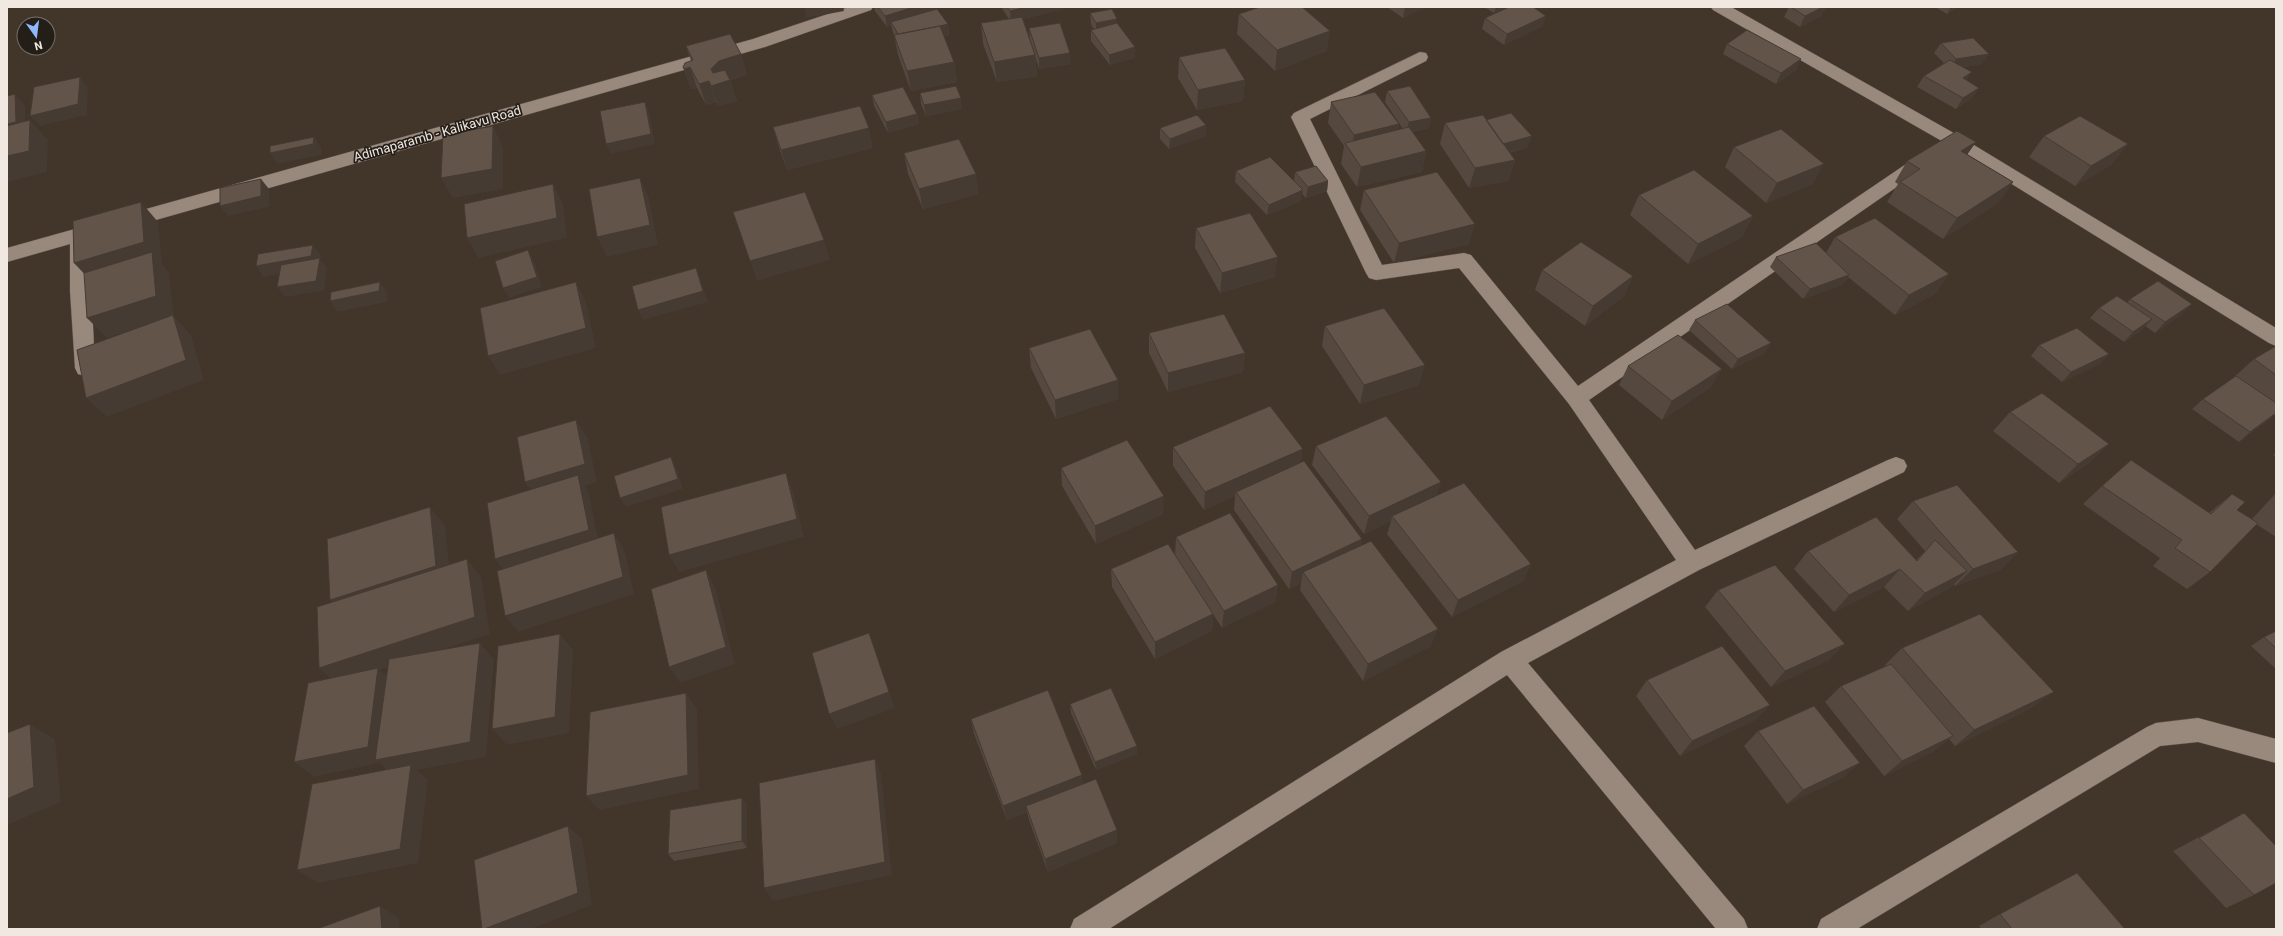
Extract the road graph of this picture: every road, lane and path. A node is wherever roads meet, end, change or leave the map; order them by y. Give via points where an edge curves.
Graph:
1 (865, 7) edge
2 (1719, 7) edge
3 (1420, 57) dead end
4 (1953, 140) junction
5 (80, 232) junction
6 (7, 255) edge
7 (2276, 338) edge
8 (86, 368) edge
9 (1576, 398) junction
10 (1896, 466) dead end
11 (1691, 563) junction
12 (1510, 660) junction
13 (2276, 751) edge
14 (1084, 929) edge
15 (1734, 929) edge
16 (1831, 929) edge

1 - 5 street, Adimaparamb - Kalikavu Road via 751,45
2 - 4 street
3 - 9 street via 1300,117 1376,273 1464,260
4 - 7 street
4 - 9 street
5 - 6 street, Adimaparamb - Kalikavu Road
5 - 8 street via 80,291
9 - 11 street
10 - 11 street
11 - 12 street
12 - 14 street
12 - 15 street
13 - 16 street via 2198,730 2156,735

